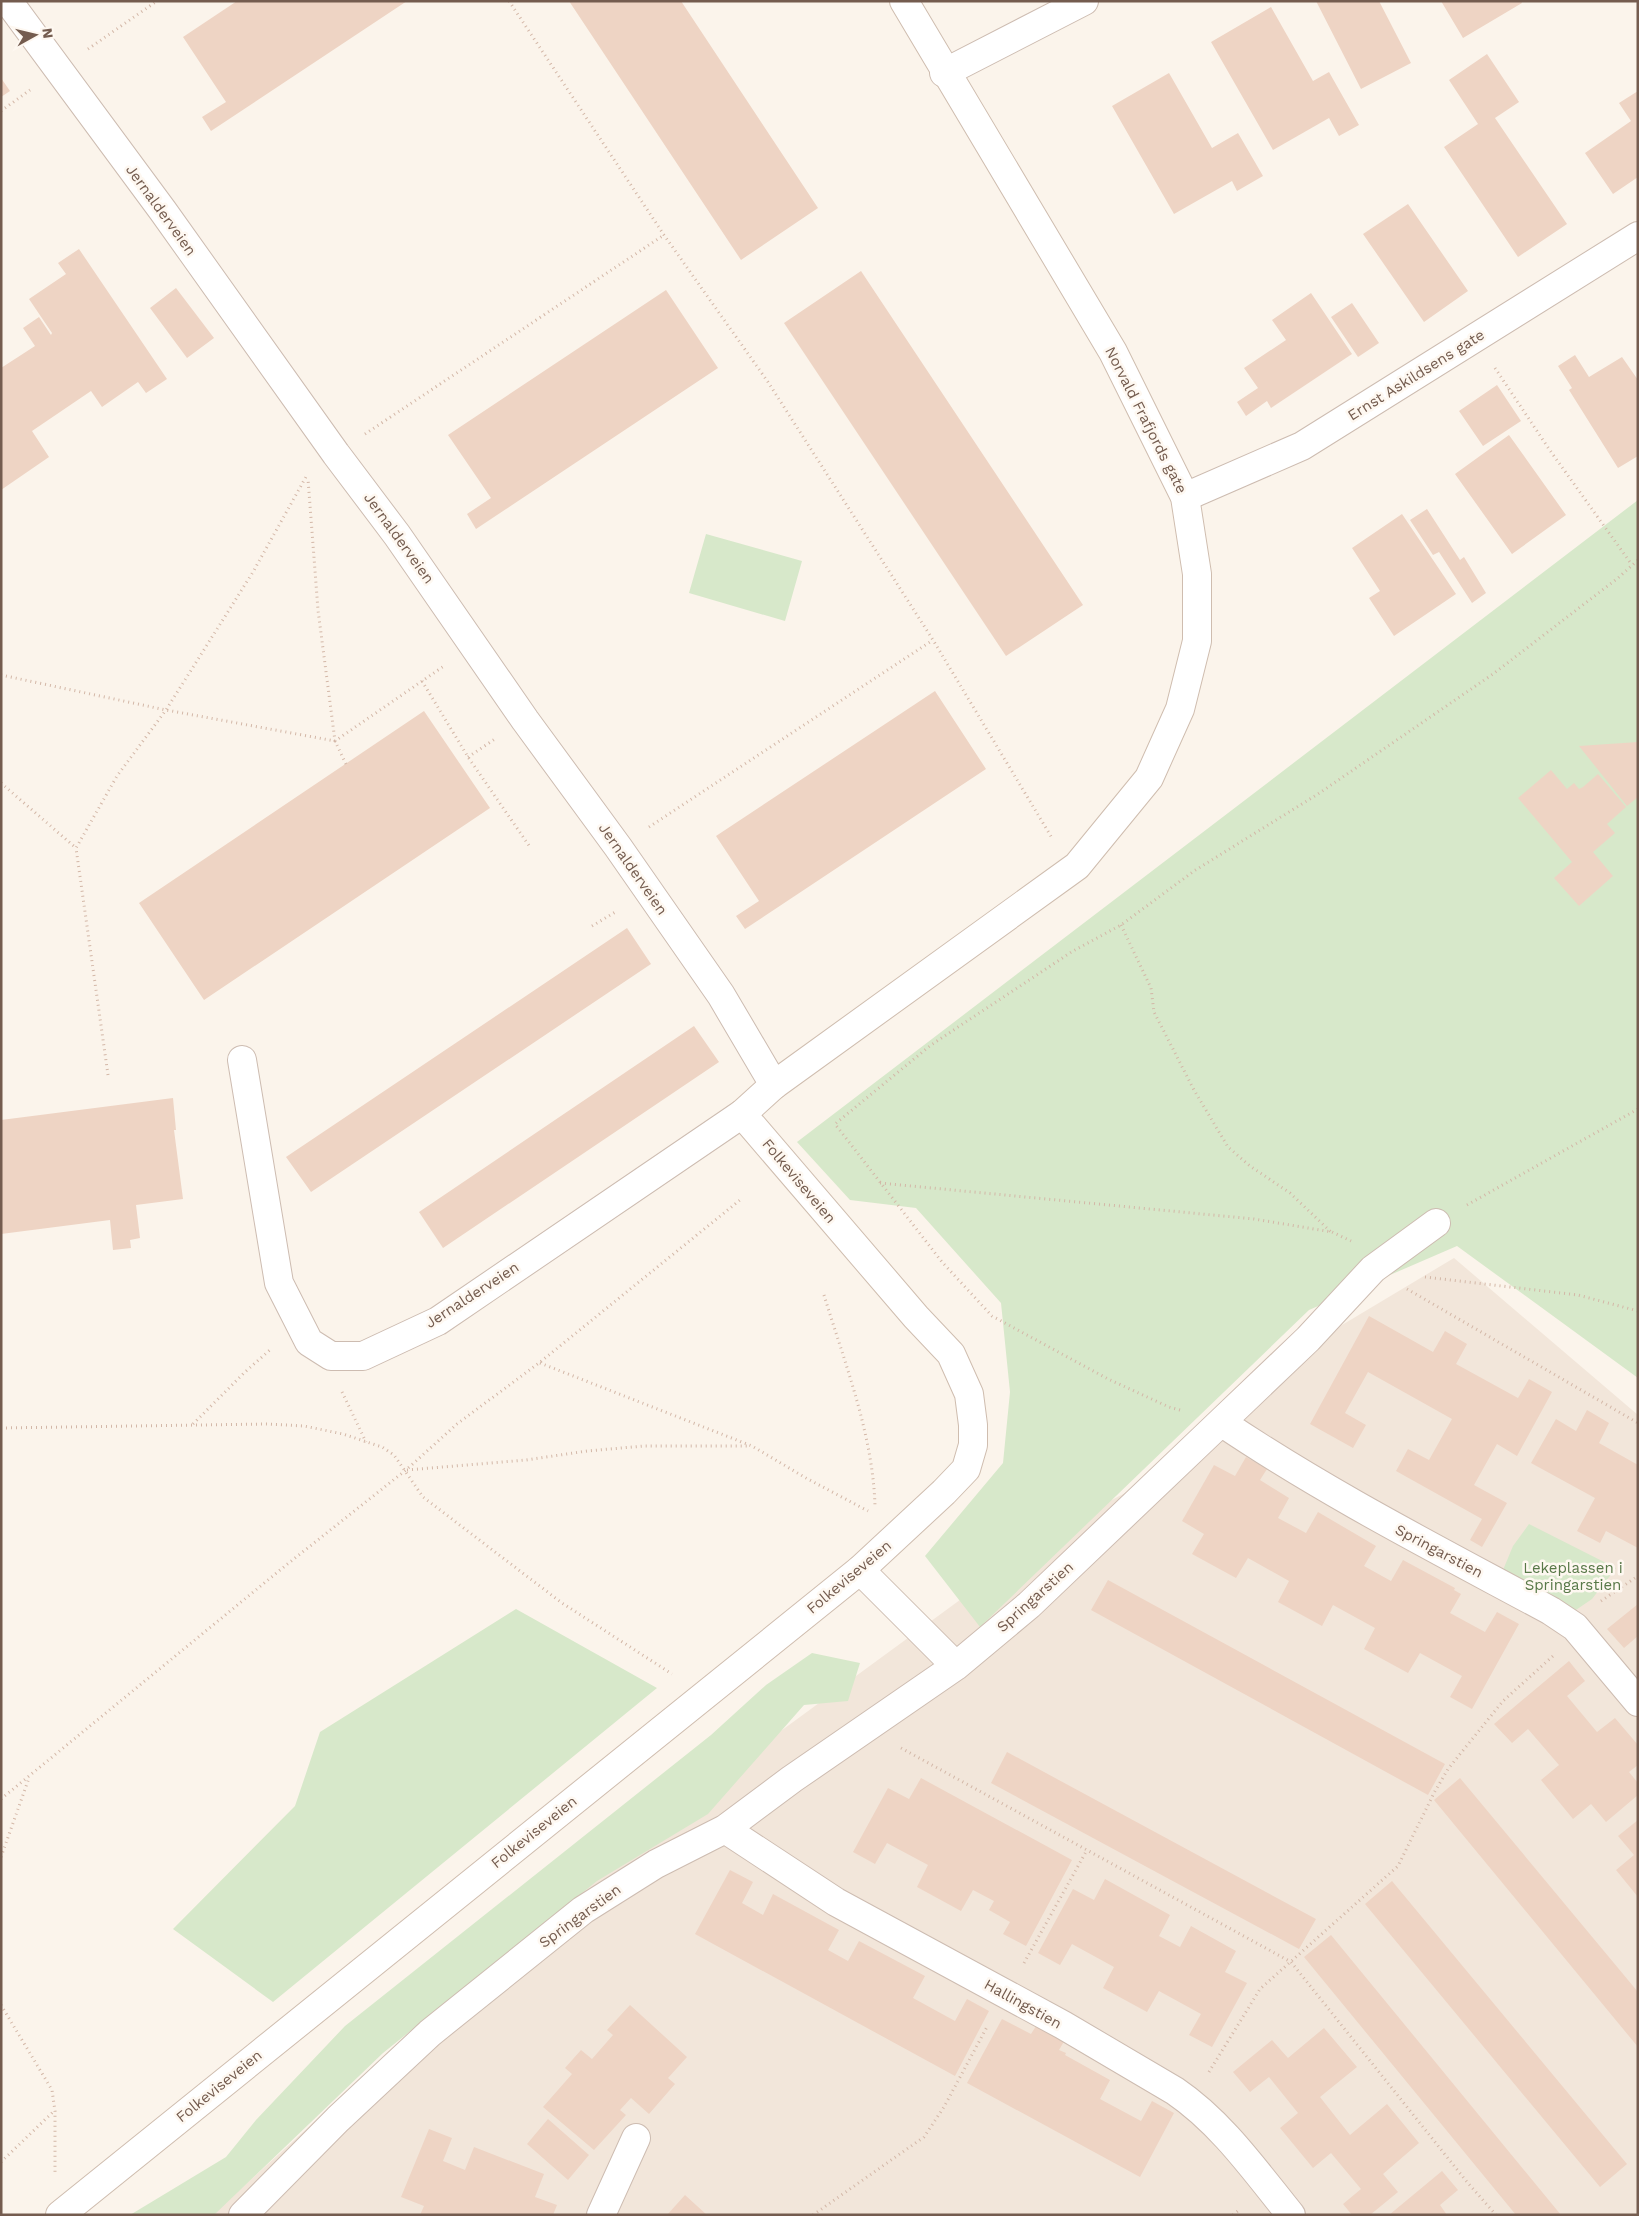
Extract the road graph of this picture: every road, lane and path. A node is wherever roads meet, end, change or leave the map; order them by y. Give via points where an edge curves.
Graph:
1 (8, 1) edge
2 (157, 1) edge
3 (510, 1) edge
4 (904, 1) edge
5 (1084, 1) edge
6 (58, 70) junction
7 (944, 73) junction
8 (664, 235) junction
9 (1638, 236) edge
10 (1475, 338) junction
11 (336, 454) junction
12 (1185, 497) junction
13 (1638, 560) edge
14 (1632, 565) junction
15 (933, 640) junction
16 (475, 646) junction
17 (1, 675) edge
18 (422, 681) junction
19 (166, 710) junction
20 (335, 741) junction
21 (346, 764) dead end
22 (1, 783) edge
23 (530, 847) dead end
24 (618, 847) junction
25 (76, 848) junction
26 (1077, 866) junction
27 (1121, 925) junction
28 (242, 1060) dead end
29 (108, 1075) dead end
30 (774, 1085) junction
31 (1638, 1109) edge
32 (742, 1114) junction
33 (879, 1183) junction
34 (740, 1200) dead end
35 (1436, 1223) joint
36 (1332, 1232) junction
37 (1373, 1269) junction
38 (824, 1295) dead end
39 (1638, 1311) edge
40 (299, 1324) junction
41 (331, 1356) junction
42 (539, 1363) junction
43 (1221, 1422) junction
44 (1638, 1423) edge
45 (193, 1424) junction
46 (1, 1428) edge
47 (366, 1443) junction
48 (752, 1446) junction
49 (406, 1470) junction
50 (860, 1570) junction
51 (1638, 1576) edge
52 (1575, 1627) junction
53 (956, 1666) junction
54 (704, 1695) junction
55 (1638, 1702) edge
56 (866, 1728) junction
57 (29, 1777) junction
58 (1, 1799) edge
59 (725, 1829) junction
60 (1087, 1850) junction
61 (1, 1857) edge
62 (1291, 1962) junction
63 (1005, 1994) junction
64 (1, 2004) edge
65 (1192, 2102) junction
66 (55, 2111) junction
67 (636, 2138) dead end
68 (1, 2162) edge
69 (65, 2211) edge
70 (249, 2213) edge
71 (601, 2215) edge
72 (813, 2215) edge
73 (1291, 2215) edge
74 (1496, 2215) edge

1 - 6 street, Jernalderveien
2 - 6 path
3 - 8 path
4 - 7 street, Norvald Frafjords gate
5 - 7 street
6 - 11 street, Jernalderveien
7 - 12 street, Norvald Frafjords gate via 1113,352
8 - 11 path
8 - 15 path via 768,382
9 - 10 street, Ernst Askildsens gate
10 - 12 street, Ernst Askildsens gate via 1302,446
10 - 14 path
11 - 16 street, Jernalderveien
12 - 26 street, Norvald Frafjords gate via 1197,574 1197,641 1180,709 1149,778
13 - 14 path
14 - 27 path via 1493,674 1318,794 1194,872
15 - 24 path
15 - 26 path via 1052,838
16 - 18 path
16 - 24 street, Jernalderveien
17 - 19 path
18 - 20 path
18 - 23 path via 468,757
19 - 20 path
19 - 20 path via 253,572 308,473 318,610
19 - 25 path via 117,776
20 - 21 path
22 - 25 path
24 - 30 street, Jernalderveien via 721,995
25 - 29 path
26 - 30 street
27 - 33 path via 1073,951 931,1045 835,1124
27 - 36 path via 1151,988 1154,1012 1228,1147 1290,1193
28 - 40 street via 279,1283
30 - 32 street
31 - 35 path
32 - 41 street, Jernalderveien via 438,1321 363,1356
32 - 50 street, Folkeviseveien via 951,1354 969,1394 973,1444 966,1469
33 - 36 path via 1254,1219
33 - 43 path via 942,1262 992,1316 1151,1399
34 - 42 path
35 - 37 street, Springarstien
36 - 37 path via 1360,1245
37 - 39 path via 1578,1295
37 - 43 street, Springarstien via 1308,1339
37 - 44 path
38 - 48 path via 874,1474 875,1515
40 - 41 street via 309,1342
40 - 45 path
41 - 47 path via 345,1401
42 - 48 path
42 - 49 path via 457,1424
43 - 52 street, Springarstien via 1388,1524
43 - 53 street, Springarstien via 1029,1605
45 - 46 path
45 - 47 path via 304,1426
47 - 49 path via 382,1447
48 - 49 path via 644,1446
49 - 54 path via 423,1497 562,1603
49 - 57 path
50 - 53 street
50 - 54 street, Folkeviseveien
51 - 52 path via 1601,1600
52 - 55 street, Springarstien
52 - 62 path via 1566,1644 1503,1701 1448,1769 1398,1866
53 - 56 street, Springarstien
54 - 69 street, Folkeviseveien
56 - 59 street, Springarstien
56 - 60 path
57 - 58 path
57 - 61 path
59 - 63 street, Hallingstien via 836,1902
59 - 70 street, Springarstien via 656,1864 582,1910 430,2033 338,2119
60 - 62 path
60 - 63 path
62 - 65 path via 1260,1988
62 - 74 path via 1466,2182
63 - 65 street, Hallingstien
63 - 72 path via 944,2107 924,2137
64 - 66 path via 52,2090
65 - 73 street, Hallingstien via 1235,2146
66 - 68 path
66 - 69 path via 54,2187
67 - 71 street

